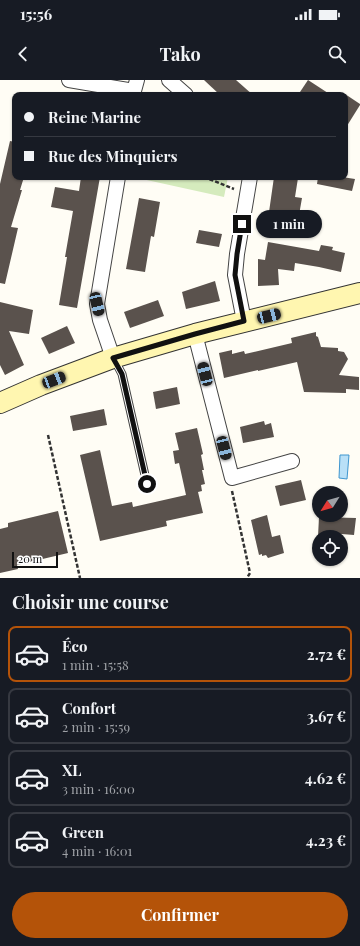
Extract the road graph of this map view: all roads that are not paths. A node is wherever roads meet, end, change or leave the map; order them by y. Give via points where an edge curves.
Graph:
1 (69, 80) edge
2 (169, 80) edge
3 (135, 88) edge
4 (183, 92) edge
5 (118, 180) edge
6 (250, 180) edge
7 (360, 293) edge
8 (244, 321) junction
9 (195, 334) junction
10 (113, 358) junction
11 (0, 403) edge
12 (292, 461) dead end
13 (147, 484) dead end

1 - 3 street
2 - 4 street
5 - 10 street via 97,304
6 - 8 street via 235,275
7 - 8 main road
8 - 9 main road
9 - 10 main road
9 - 12 street via 232,478
10 - 11 main road
10 - 13 lane via 122,374

